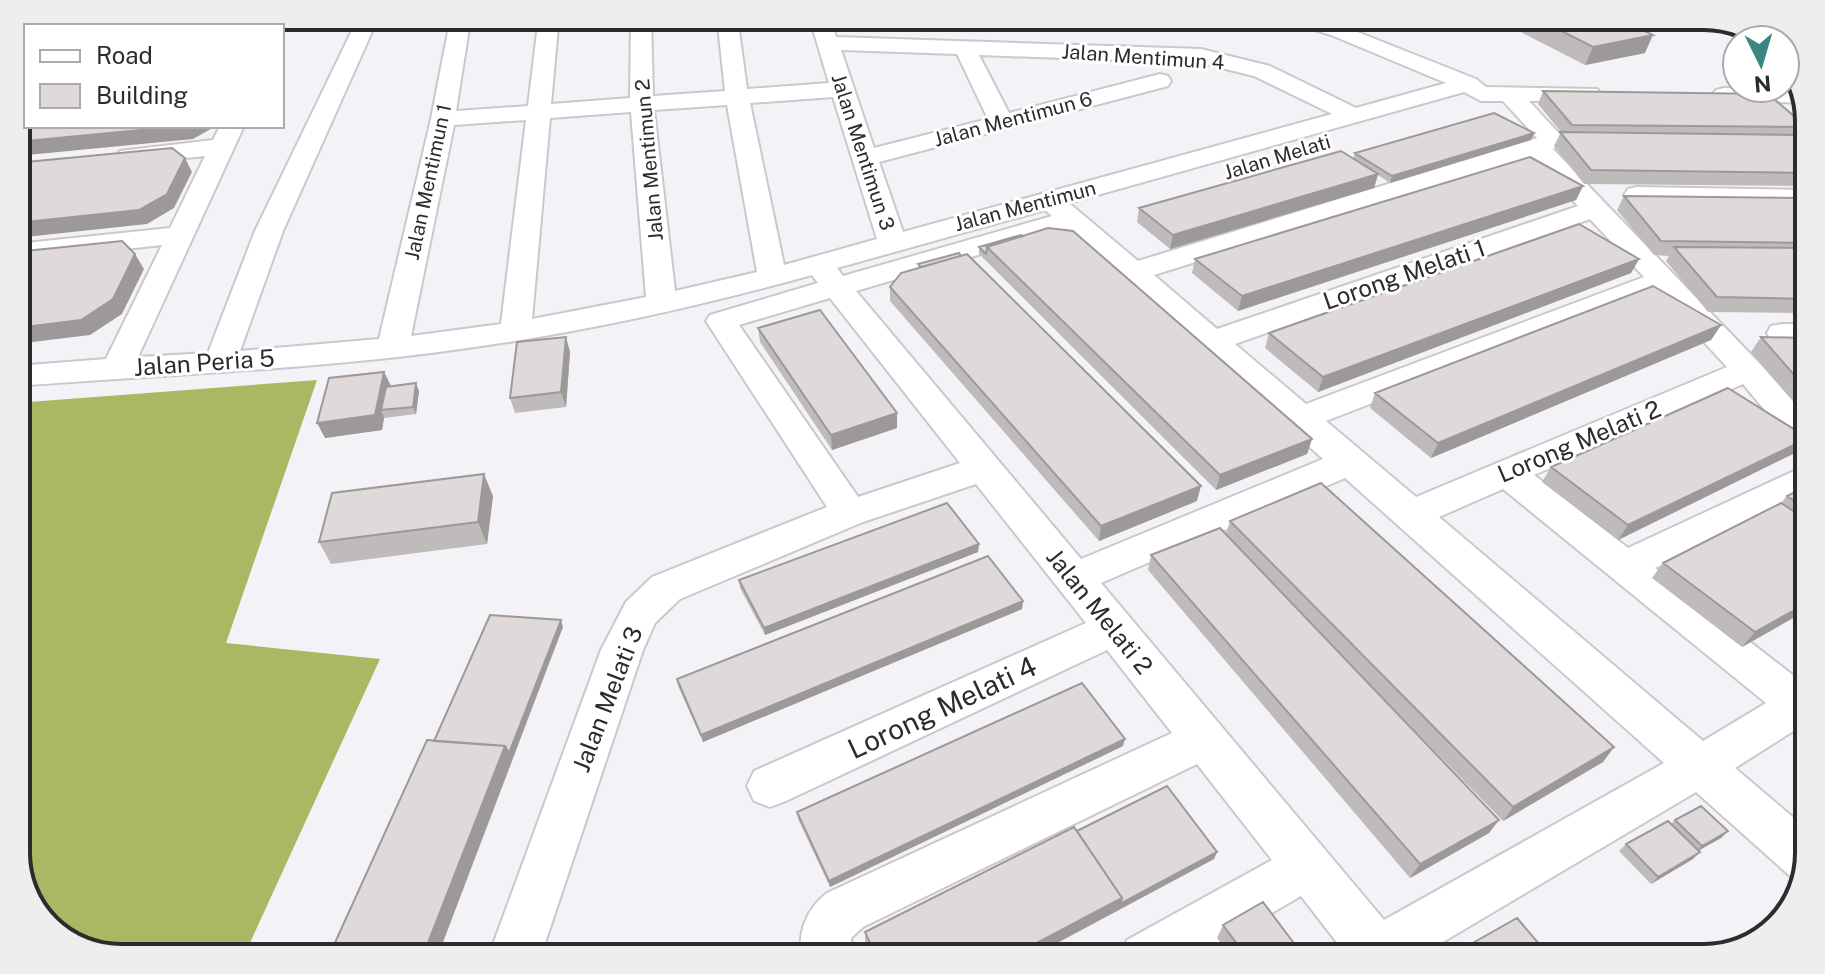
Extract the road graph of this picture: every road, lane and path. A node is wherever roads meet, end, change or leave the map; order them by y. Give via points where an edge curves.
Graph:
1 (362, 30) edge
2 (459, 30) edge
3 (548, 30) edge
4 (641, 30) edge
5 (729, 30) edge
6 (824, 30) edge
7 (1335, 30) edge
8 (828, 43) junction
9 (964, 47) junction
10 (1160, 81) dead end
11 (843, 89) junction
12 (1486, 90) junction
13 (1616, 94) edge
14 (1694, 95) edge
15 (737, 97) junction
16 (1721, 97) edge
17 (642, 104) junction
18 (540, 112) junction
19 (1352, 115) junction
20 (443, 119) junction
21 (1002, 122) junction
22 (227, 137) edge
23 (1537, 147) junction
24 (111, 158) edge
25 (865, 158) junction
26 (1637, 195) edge
27 (1795, 198) edge
28 (1597, 208) junction
29 (1061, 209) junction
30 (179, 235) junction
31 (892, 242) junction
32 (30, 251) edge
33 (1133, 272) junction
34 (828, 276) junction
35 (772, 277) junction
36 (1663, 280) junction
37 (662, 304) junction
38 (516, 331) junction
39 (1212, 341) junction
40 (393, 348) junction
41 (220, 362) junction
42 (118, 367) junction
43 (1748, 370) junction
44 (30, 375) edge
45 (1301, 418) junction
46 (1795, 425) edge
47 (1351, 461) junction
48 (984, 468) junction
49 (1506, 472) junction
50 (1795, 483) edge
51 (850, 513) junction
52 (1410, 514) junction
53 (1625, 566) junction
54 (1073, 578) junction
55 (1114, 628) junction
56 (1795, 695) edge
57 (1795, 708) edge
58 (1204, 739) junction
59 (1700, 766) junction
60 (770, 786) dead end
61 (1795, 849) edge
62 (1307, 866) junction
63 (519, 944) edge
64 (824, 944) edge
65 (1170, 944) edge
66 (1370, 944) edge
67 (1398, 944) edge

1 - 41 street via 269,231
2 - 20 street, Jalan Mentimun 1
3 - 18 street
4 - 17 street, Jalan Mentimun 2
5 - 15 street
6 - 8 street, Jalan Mentimun 3
7 - 12 street
8 - 9 street, Jalan Mentimun 4
8 - 11 street, Jalan Mentimun 3
9 - 19 street, Jalan Mentimun 4 via 1225,60 1262,71
9 - 21 street
10 - 21 street, Jalan Mentimun 6
11 - 15 street
11 - 25 street, Jalan Mentimun 3
12 - 13 street, Jalan Melati
12 - 19 street, Jalan Mentimun
12 - 23 street via 1553,140
12 - 29 street, Jalan Melati
14 - 16 street
15 - 17 street
15 - 35 street
17 - 18 street
17 - 37 street, Jalan Mentimun 2
18 - 20 street
18 - 38 street
19 - 29 street, Jalan Mentimun
20 - 40 street, Jalan Mentimun 1
21 - 25 street, Jalan Mentimun 6
22 - 24 street
22 - 30 street
23 - 28 street
23 - 33 street
25 - 31 street, Jalan Mentimun 3
26 - 27 street
28 - 36 street
28 - 39 street, Lorong Melati 1
29 - 31 street, Jalan Mentimun
29 - 33 street
29 - 34 street
30 - 32 street
30 - 42 street
31 - 34 street, Jalan Mentimun
33 - 39 street
34 - 35 street, Jalan Mentimun
34 - 48 street, Jalan Melati 2
34 - 51 street via 721,321
35 - 37 street, Jalan Mentimun
36 - 43 street
36 - 45 street
37 - 38 street, Jalan Mentimun
38 - 40 street, Jalan Mentimun
39 - 45 street
40 - 41 street, Jalan Peria 5
41 - 42 street, Jalan Peria 5
42 - 44 street, Jalan Peria 5
43 - 46 street
43 - 49 street, Lorong Melati 2
45 - 47 street
47 - 52 street
47 - 54 street
48 - 51 street, Jalan Melati 3
48 - 54 street, Jalan Melati 2
49 - 52 street, Lorong Melati 2
49 - 53 street
50 - 53 street
51 - 63 street, Jalan Melati 3 via 666,588 640,613 622,650
52 - 59 street
53 - 56 street
54 - 55 street, Jalan Melati 2
55 - 58 street, Jalan Melati 2
55 - 60 street, Lorong Melati 4
57 - 59 street
58 - 62 street, Jalan Melati 2
58 - 64 street via 845,910 826,930
59 - 61 street
59 - 67 street
62 - 65 street
62 - 66 street, Jalan Melati 2

